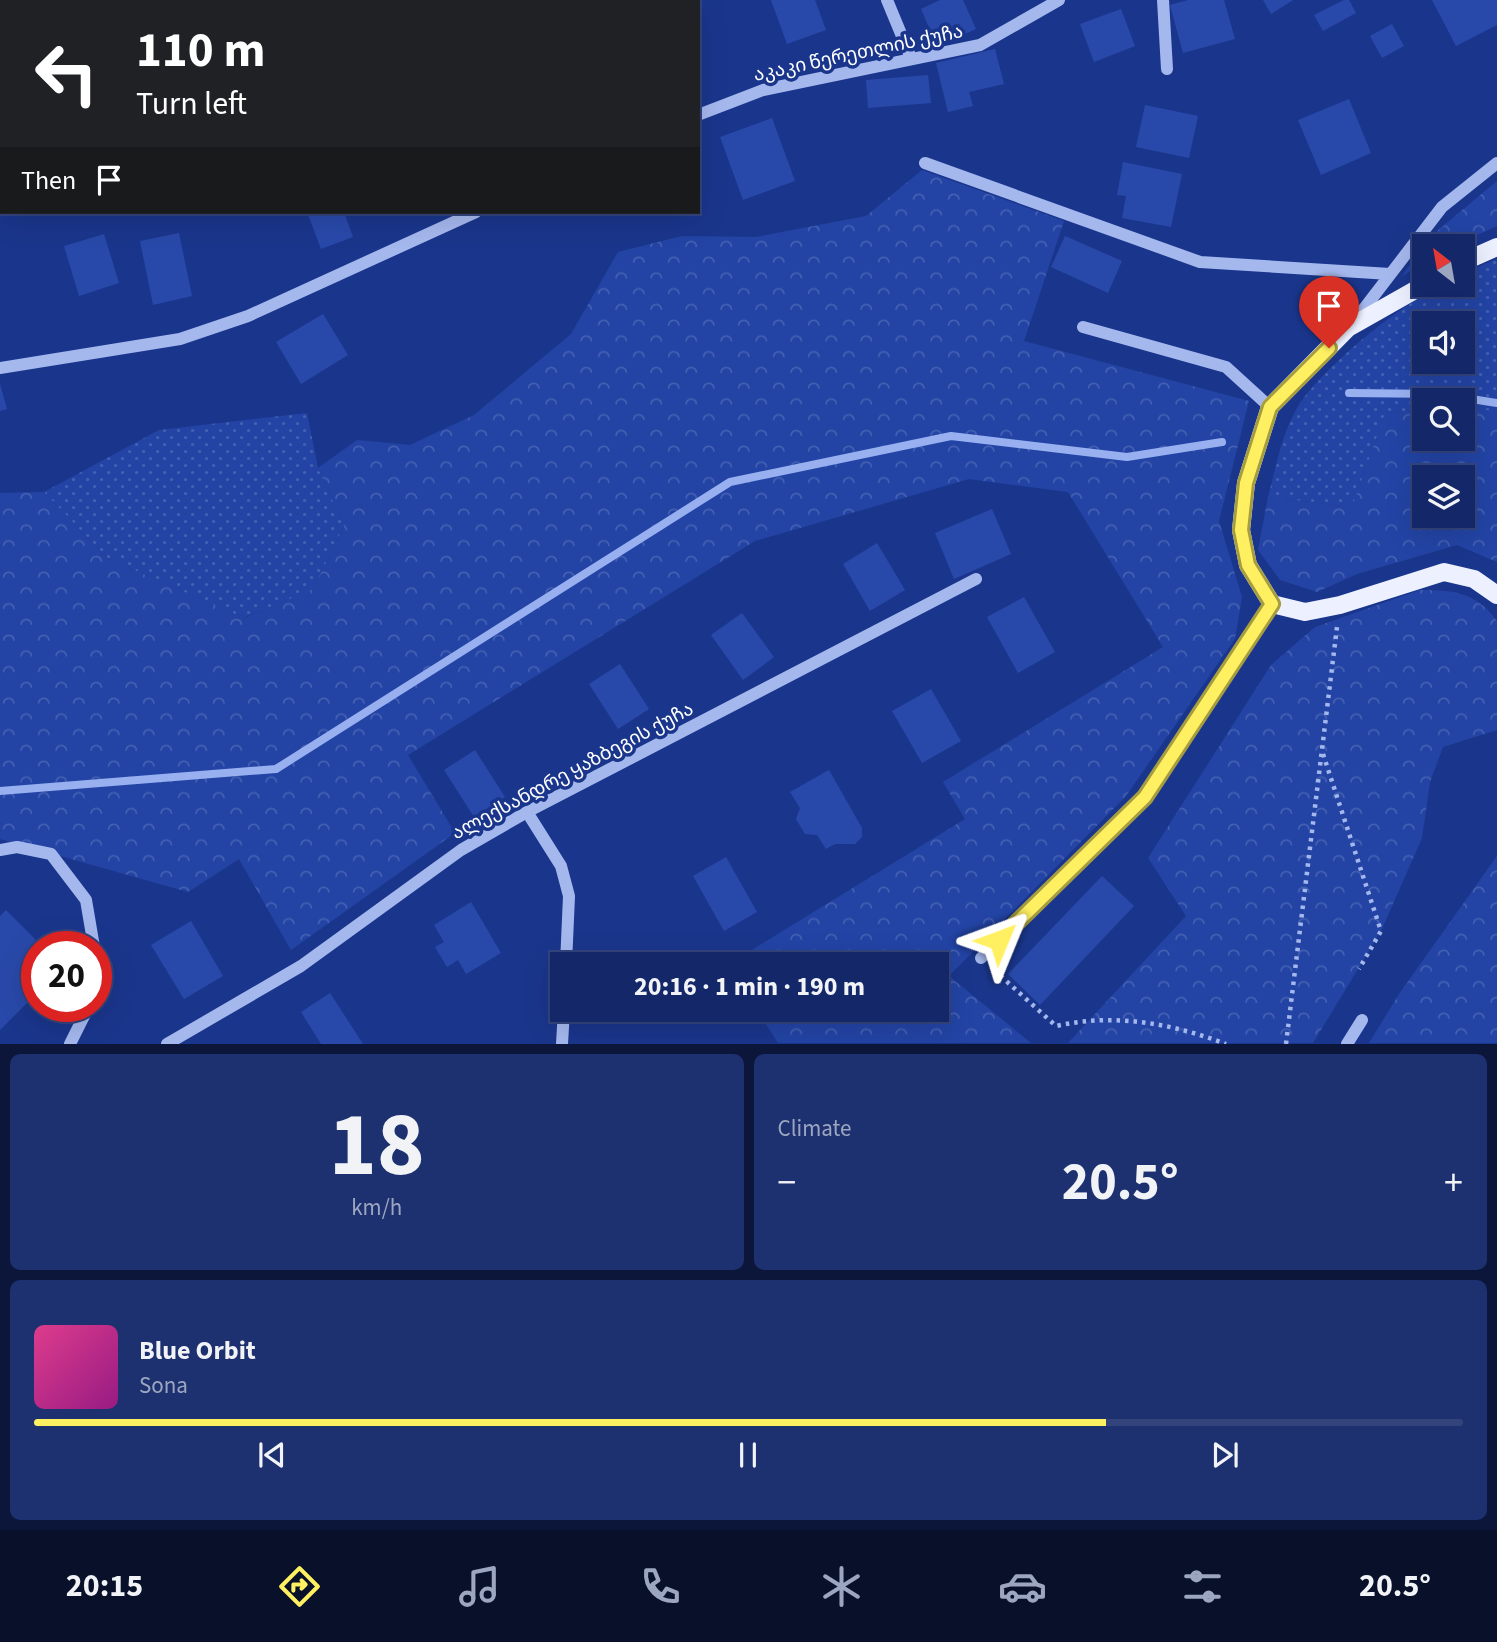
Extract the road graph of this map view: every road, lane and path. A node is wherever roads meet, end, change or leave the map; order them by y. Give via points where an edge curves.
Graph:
1 (887, 0) edge
2 (1059, 0) edge
3 (1163, 0) edge
4 (911, 58) junction
5 (1167, 69) dead end
6 (700, 114) edge
7 (925, 163) dead end
8 (1497, 163) edge
9 (472, 214) edge
10 (1497, 247) edge
11 (1475, 257) edge
12 (1390, 274) junction
13 (1412, 292) edge
14 (1083, 327) dead end
15 (1348, 328) junction
16 (0, 369) edge
17 (1270, 407) junction
18 (976, 579) dead end
19 (1497, 595) edge
20 (1272, 604) junction
21 (1340, 605) junction
22 (1322, 750) junction
23 (527, 812) junction
24 (0, 850) edge
25 (91, 931) edge
26 (567, 952) edge
27 (981, 958) joint
28 (1359, 969) dead end
29 (1362, 1020) dead end
30 (81, 1022) edge
31 (563, 1022) edge
32 (70, 1044) edge
33 (167, 1044) edge
34 (562, 1044) edge
35 (1226, 1044) edge
36 (1286, 1044) edge
37 (1347, 1044) edge

1 - 4 street
2 - 4 street, აკაკი წერეთლის ქუჩა via 980,45
3 - 5 street
4 - 6 street, აკაკი წერეთლის ქუჩა via 763,90
7 - 12 street via 1200,262
8 - 12 street via 1442,208
9 - 16 street via 248,316 180,339
10 - 11 main road
12 - 15 street
13 - 15 main road
14 - 17 street via 1226,367
15 - 17 main road
17 - 20 main road via 1246,483 1241,530 1248,565
18 - 23 street, ალექსანდრე ყაზბეგის ქუჩა
19 - 21 main road via 1474,579 1444,572
20 - 21 main road via 1305,612
20 - 27 street via 1145,797
21 - 22 path
22 - 28 path via 1381,931
22 - 36 path
23 - 26 street via 561,866 569,897
23 - 33 street, ალექსანდრე ყაზბეგის ქუჩა via 461,849 301,966
24 - 25 street via 17,847 51,854 86,900
27 - 35 path via 1056,1026 1091,1018 1182,1027
29 - 37 street
30 - 32 street
31 - 34 street

